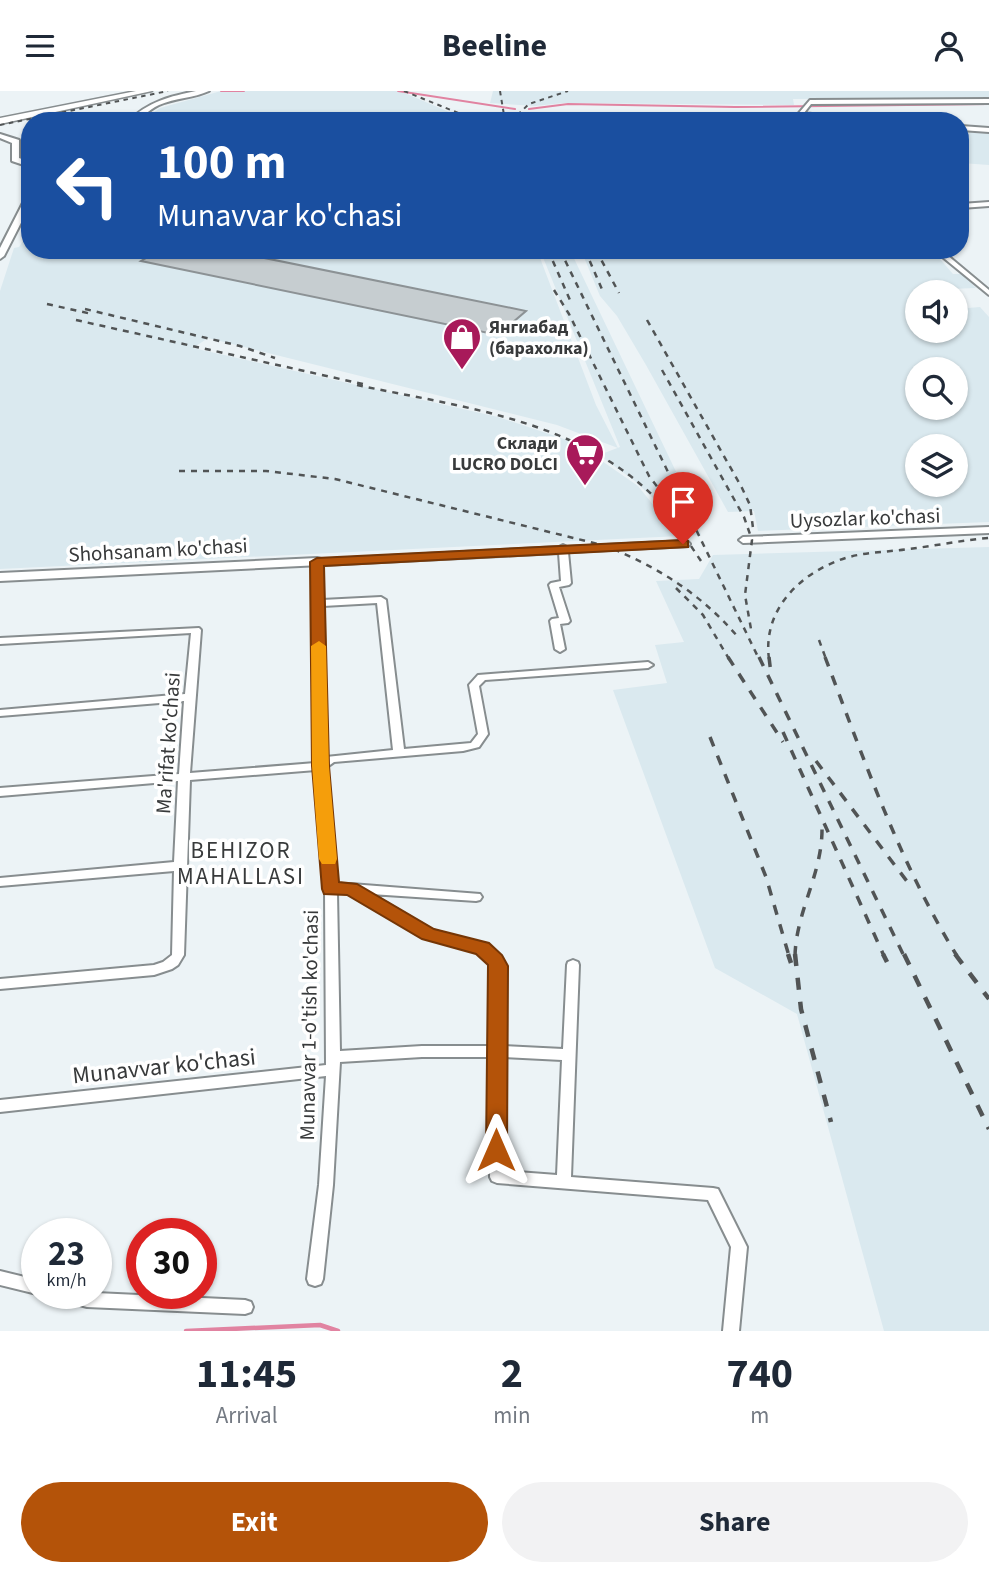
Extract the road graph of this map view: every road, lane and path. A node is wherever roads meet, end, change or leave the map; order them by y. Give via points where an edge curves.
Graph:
1 (127, 91) edge
2 (148, 91) edge
3 (206, 91) edge
4 (989, 101) edge
5 (32, 112) edge
6 (37, 112) edge
7 (141, 112) edge
8 (802, 112) edge
9 (21, 114) edge
10 (21, 115) edge
11 (0, 119) edge
12 (969, 129) edge
13 (989, 130) edge
14 (0, 136) edge
15 (21, 161) edge
16 (989, 204) edge
17 (969, 205) edge
18 (21, 214) edge
19 (0, 255) edge
20 (948, 259) edge
21 (989, 293) edge
22 (989, 530) edge
23 (743, 540) dead end
24 (685, 544) dead end
25 (563, 548) junction
26 (317, 562) junction
27 (0, 577) edge
28 (318, 603) junction
29 (0, 641) edge
30 (560, 649) dead end
31 (648, 665) dead end
32 (189, 697) junction
33 (0, 713) edge
34 (399, 754) junction
35 (321, 766) junction
36 (185, 776) junction
37 (0, 792) edge
38 (179, 866) junction
39 (0, 882) edge
40 (351, 888) junction
41 (331, 889) junction
42 (476, 898) dead end
43 (573, 965) dead end
44 (0, 984) edge
45 (497, 1049) junction
46 (568, 1055) junction
47 (333, 1064) junction
48 (0, 1106) edge
49 (564, 1180) junction
50 (0, 1278) edge
51 (315, 1279) dead end
52 (21, 1283) edge
53 (112, 1301) edge
54 (245, 1307) dead end
55 (731, 1331) edge

1 - 5 highway
2 - 6 highway
3 - 7 street
4 - 8 street via 806,106
9 - 11 highway
10 - 11 highway
12 - 13 street
14 - 15 street via 16,142 15,159
16 - 17 street
18 - 19 street
20 - 21 street
22 - 23 street, Uysozlar ko'chasi
24 - 25 street
25 - 26 street
25 - 30 street via 566,583 554,585 565,621 555,621
26 - 27 street, Shohsanam ko'chasi
26 - 28 street, Munavvar 1-o'tish ko'chasi
28 - 34 street via 381,600
28 - 35 street, Munavvar 1-o'tish ko'chasi
29 - 32 street, Ma'rifat ko'chasi via 194,628
31 - 34 street via 482,677 474,684 483,731 475,745
32 - 33 street
32 - 36 street, Ma'rifat ko'chasi
34 - 35 street via 331,759
35 - 36 street
35 - 41 street, Munavvar 1-o'tish ko'chasi
36 - 37 street
36 - 38 street, Ma'rifat ko'chasi
38 - 39 street
38 - 44 street, Ma'rifat ko'chasi via 178,955 172,964 154,970
40 - 41 street
40 - 42 street
40 - 45 street via 428,934 490,953 499,966
41 - 47 street, Munavvar 1-o'tish ko'chasi
43 - 46 street
45 - 46 street, Munavvar ko'chasi
45 - 47 street, Munavvar ko'chasi via 437,1049
45 - 49 street via 497,1177
46 - 49 street
47 - 48 street, Munavvar ko'chasi
47 - 51 street, Munavvar 1-o'tish ko'chasi
49 - 55 street via 713,1194 739,1247
50 - 52 street
53 - 54 street

